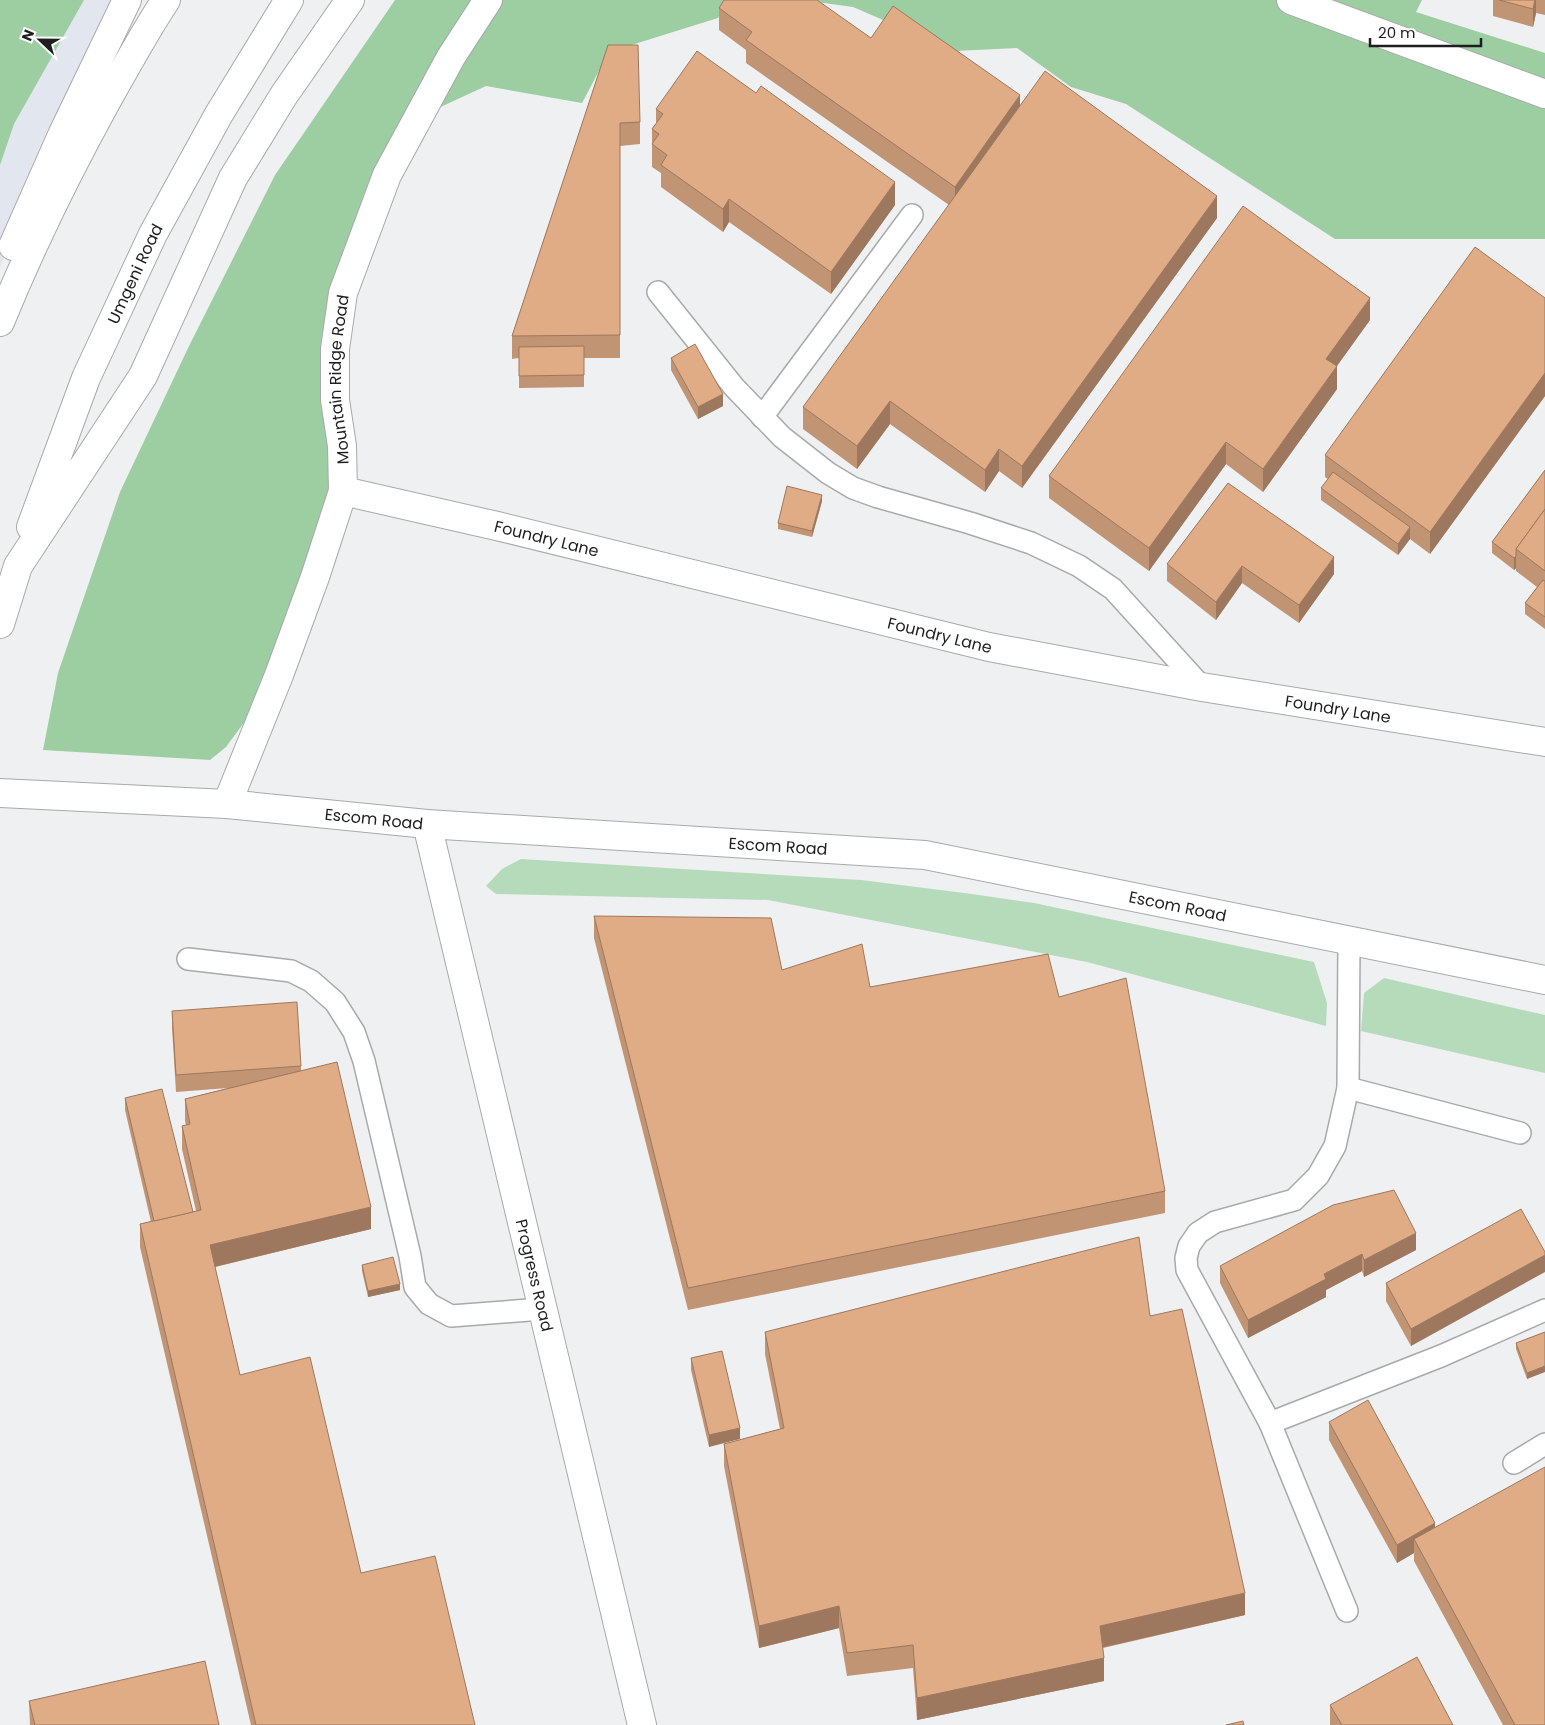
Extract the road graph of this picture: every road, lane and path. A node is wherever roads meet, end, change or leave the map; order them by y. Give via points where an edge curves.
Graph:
1 (127, 0) edge
2 (166, 0) edge
3 (289, 0) edge
4 (350, 0) edge
5 (488, 0) edge
6 (1291, 0) edge
7 (1545, 94) edge
8 (912, 215) dead end
9 (0, 275) edge
10 (658, 292) dead end
11 (0, 322) edge
12 (762, 418) junction
13 (343, 491) junction
14 (18, 566) junction
15 (0, 624) edge
16 (1202, 687) junction
17 (1545, 742) edge
18 (0, 793) edge
19 (227, 804) junction
20 (427, 824) junction
21 (1349, 941) junction
22 (188, 959) dead end
23 (1545, 980) edge
24 (1348, 1088) junction
25 (1520, 1133) dead end
26 (542, 1309) junction
27 (1545, 1310) edge
28 (1270, 1423) junction
29 (1545, 1444) edge
30 (1514, 1463) dead end
31 (1347, 1611) dead end
32 (639, 1722) edge

1 - 9 main road
2 - 11 main road via 84,142 24,264
3 - 14 main road, Umgeni Road via 219,114 154,234 86,378
4 - 14 main road via 284,95 233,178 143,376
5 - 13 main road, Mountain Ridge Road via 451,58 387,175 343,293 335,349 335,400 342,446
6 - 7 main road
8 - 12 lane
10 - 12 lane
12 - 16 lane via 804,455 853,488 1031,543 1079,566 1113,589
13 - 16 main road, Foundry Lane via 989,647
13 - 19 main road, Mountain Ridge Road via 279,675
14 - 15 main road
16 - 17 main road, Foundry Lane
18 - 19 main road, Escom Road
19 - 20 main road, Escom Road
20 - 21 main road, Escom Road via 925,855
20 - 26 main road, Progress Road
21 - 23 main road, Escom Road
21 - 24 lane
22 - 26 lane via 291,971 312,981 335,1002 354,1032 364,1061 415,1287 429,1304 451,1316
24 - 25 lane
24 - 28 lane via 1335,1146 1318,1176 1294,1200 1215,1222 1198,1232 1186,1258 1187,1270
26 - 32 main road, Progress Road
27 - 28 lane via 1441,1356
28 - 31 lane
29 - 30 lane

